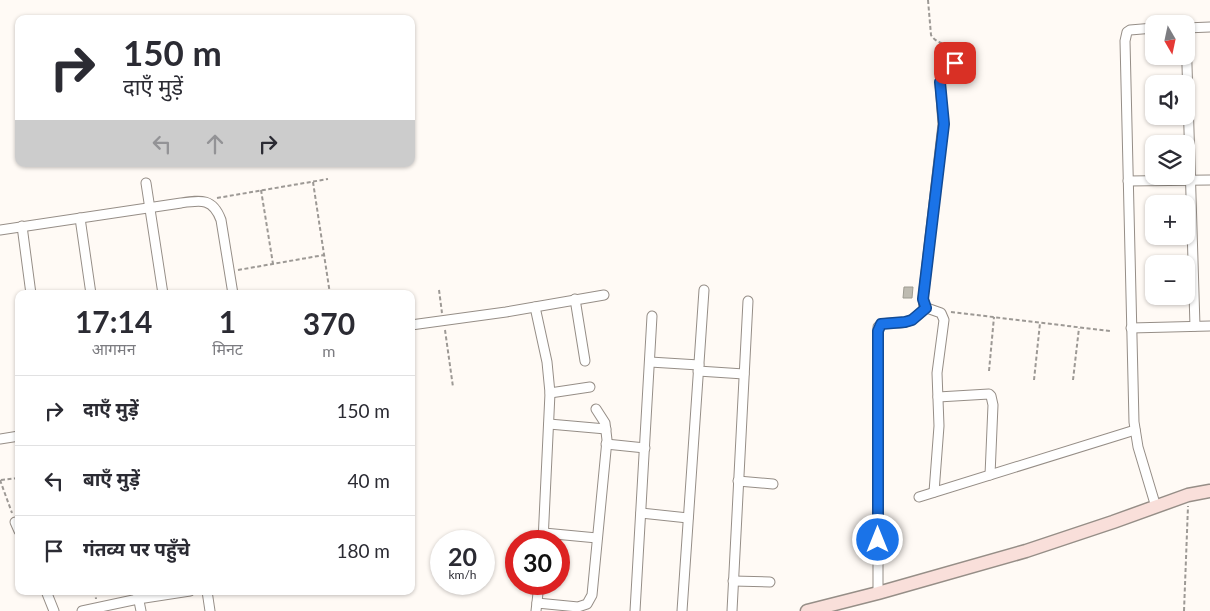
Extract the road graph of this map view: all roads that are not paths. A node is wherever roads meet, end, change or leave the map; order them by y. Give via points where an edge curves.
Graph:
1 (1210, 27) edge
2 (1195, 28) edge
3 (1145, 29) edge
4 (955, 63) road end
5 (1187, 65) edge
6 (1189, 135) edge
7 (1195, 180) edge
8 (1210, 180) edge
9 (1128, 181) junction
10 (1145, 181) edge
11 (146, 183) dead end
12 (1190, 185) edge
13 (150, 207) junction
14 (80, 218) junction
15 (22, 226) junction
16 (0, 230) edge
17 (30, 290) edge
18 (90, 290) edge
19 (162, 290) edge
20 (232, 290) edge
21 (704, 290) dead end
22 (604, 295) dead end
23 (575, 299) junction
24 (748, 301) dead end
25 (535, 307) junction
26 (926, 308) junction
27 (652, 316) dead end
28 (415, 324) edge
29 (1194, 326) junction
30 (1210, 326) edge
31 (1131, 328) junction
32 (585, 361) dead end
33 (650, 362) junction
34 (698, 368) junction
35 (744, 374) junction
36 (590, 387) dead end
37 (550, 393) junction
38 (938, 397) junction
39 (596, 409) dead end
40 (549, 424) junction
41 (606, 429) junction
42 (1135, 430) junction
43 (15, 437) edge
44 (0, 439) edge
45 (606, 444) junction
46 (645, 448) junction
47 (990, 475) junction
48 (738, 481) junction
49 (773, 484) dead end
50 (1210, 486) edge
51 (1210, 491) edge
52 (934, 492) junction
53 (1188, 495) junction
54 (919, 497) dead end
55 (1156, 507) junction
56 (641, 513) junction
57 (688, 518) junction
58 (543, 530) edge
59 (570, 538) edge
60 (597, 538) junction
61 (733, 581) junction
62 (770, 582) dead end
63 (878, 593) junction
64 (48, 595) edge
65 (137, 595) edge
66 (208, 595) edge
67 (537, 607) edge
68 (54, 611) edge
69 (82, 611) edge
70 (141, 611) edge
71 (210, 611) edge
72 (635, 611) edge
73 (682, 611) edge
74 (732, 611) edge
75 (807, 611) edge

1 - 2 street
3 - 9 street via 1130,30 1125,41
4 - 26 street via 940,82 944,124 923,299
5 - 6 street
7 - 8 street
9 - 10 street
9 - 31 street
11 - 13 street
12 - 29 street
13 - 14 street
13 - 19 street
13 - 20 street via 186,202 212,204 220,220
14 - 15 street
14 - 18 street
15 - 16 street
15 - 17 street
21 - 34 street
22 - 23 street
23 - 25 street
23 - 32 street
24 - 35 street
25 - 28 street
25 - 37 street
26 - 38 street via 941,313 944,320 937,372
26 - 63 street via 912,320 881,324 878,331
27 - 33 street
29 - 30 street
29 - 31 street
31 - 42 street
33 - 34 street
33 - 46 street
34 - 35 street
34 - 57 street
35 - 48 street
36 - 37 street
37 - 40 street
38 - 47 street via 991,396
38 - 52 street
39 - 41 street
40 - 41 street
40 - 58 street
41 - 45 street
42 - 47 street
42 - 55 street
43 - 44 street
45 - 46 street
45 - 60 street
46 - 56 street
47 - 52 street
48 - 49 street
48 - 61 street
50 - 53 street
51 - 53 street
52 - 54 street
53 - 55 street
55 - 63 street via 1026,550
56 - 57 street
56 - 72 street
57 - 73 street
59 - 60 street
60 - 67 street via 592,595 587,604
61 - 62 street
61 - 74 street
63 - 75 street
64 - 68 street
65 - 69 street
65 - 70 street
66 - 71 street

